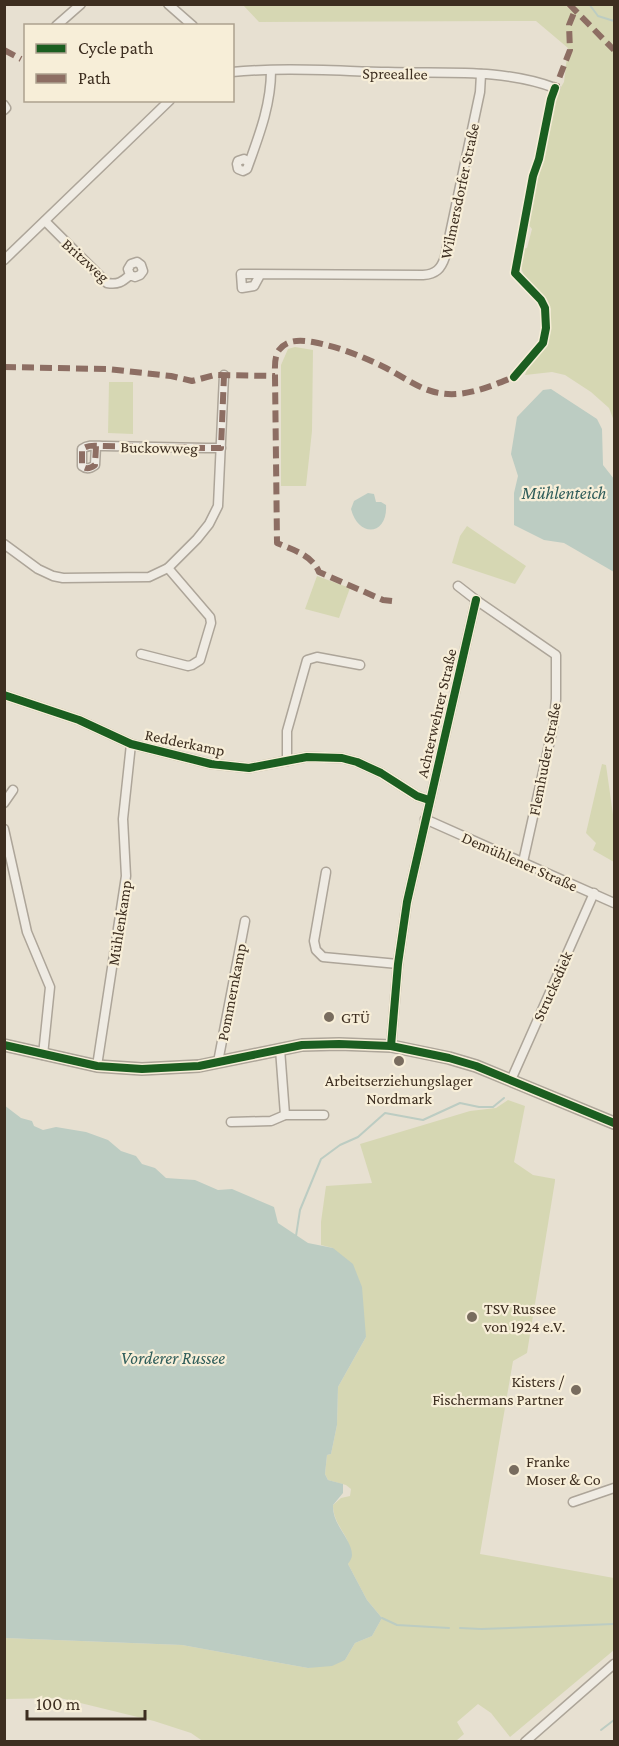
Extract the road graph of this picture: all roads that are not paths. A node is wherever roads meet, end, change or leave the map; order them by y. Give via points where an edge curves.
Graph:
1 (81, 4) edge
2 (168, 4) edge
3 (67, 21) edge
4 (191, 24) edge
5 (271, 71) junction
6 (234, 72) edge
7 (481, 74) junction
8 (555, 88) dead end
9 (168, 102) edge
10 (4, 105) edge
11 (4, 110) edge
12 (248, 162) dead end
13 (45, 221) junction
14 (4, 260) edge
15 (130, 275) dead end
16 (260, 275) dead end
17 (224, 375) dead end
18 (96, 446) dead end
19 (221, 448) junction
20 (4, 544) edge
21 (168, 568) junction
22 (458, 586) dead end
23 (476, 600) junction
24 (141, 654) dead end
25 (360, 665) dead end
26 (4, 695) edge
27 (131, 744) junction
28 (286, 761) junction
29 (13, 790) dead end
30 (429, 800) junction
31 (4, 802) edge
32 (424, 819) junction
33 (4, 829) edge
34 (523, 862) junction
35 (326, 872) dead end
36 (594, 893) junction
37 (615, 903) edge
38 (245, 921) dead end
39 (398, 964) junction
40 (4, 1045) edge
41 (392, 1046) junction
42 (280, 1049) junction
43 (43, 1055) junction
44 (218, 1062) junction
45 (97, 1066) junction
46 (511, 1080) junction
47 (324, 1115) dead end
48 (285, 1116) junction
49 (231, 1122) dead end
50 (615, 1123) edge
51 (615, 1488) edge
52 (573, 1502) dead end
53 (615, 1664) edge
54 (525, 1742) edge

1 - 3 street
2 - 4 street
5 - 6 street, Spreeallee
5 - 7 street, Spreeallee
5 - 12 street via 267,110
7 - 8 street, Spreeallee via 518,77
7 - 16 street, Wilmersdorfer Straße via 462,180 440,269 423,275
9 - 13 street
10 - 11 street
13 - 14 street
13 - 15 street, Britzweg via 106,283 116,285
17 - 19 street
18 - 19 street, Buckowweg
19 - 21 street via 215,512 209,524
20 - 21 street via 46,573 63,578 141,579
21 - 24 street via 210,617 201,660 188,666
22 - 23 street
23 - 30 street, Achterwehrer Straße
23 - 34 street, Flemhuder Straße via 556,655 553,727
25 - 28 street via 317,657 307,660 287,731
26 - 27 street, Redderkamp via 79,720
27 - 28 street, Redderkamp via 211,764 249,768
27 - 45 street, Mühlenkamp via 123,819 126,876
28 - 30 street, Redderkamp via 328,757 357,762
29 - 31 street
30 - 32 street, Achterwehrer Straße
32 - 34 street, Demühlener Straße
32 - 39 street, Achterwehrer Straße
33 - 43 street via 27,932 50,987
34 - 36 street, Demühlener Straße
35 - 39 street via 314,940 316,950 323,957
36 - 37 street, Demühlener Straße
36 - 46 street, Strucksdiek
38 - 44 street, Pommernkamp
39 - 41 street, Achterwehrer Straße
40 - 43 street
41 - 42 street via 339,1044
41 - 46 street via 449,1058
42 - 44 street
42 - 48 street
43 - 45 street
44 - 45 street via 180,1068
46 - 50 street
47 - 48 street
48 - 49 street via 271,1121
51 - 52 street
53 - 54 street

